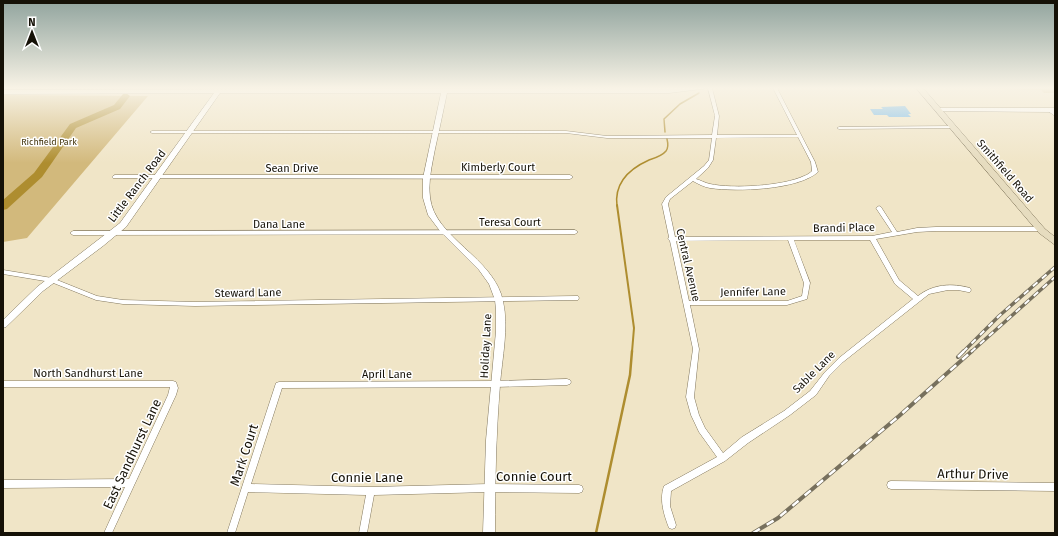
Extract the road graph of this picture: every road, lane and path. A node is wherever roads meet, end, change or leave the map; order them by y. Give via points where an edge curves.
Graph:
1 (203, 113) edge
2 (440, 113) edge
3 (716, 113) edge
4 (788, 113) edge
5 (941, 113) edge
6 (953, 127) junction
7 (839, 128) dead end
8 (152, 132) dead end
9 (190, 132) junction
10 (437, 132) junction
11 (715, 136) junction
12 (799, 136) junction
13 (115, 177) dead end
14 (158, 177) junction
15 (570, 177) dead end
16 (426, 178) junction
17 (692, 179) junction
18 (878, 208) dead end
19 (1041, 230) junction
20 (575, 232) dead end
21 (73, 233) dead end
22 (446, 233) junction
23 (113, 234) junction
24 (896, 234) junction
25 (790, 238) junction
26 (872, 238) junction
27 (671, 239) junction
28 (1055, 242) edge
29 (1055, 250) edge
30 (3, 272) edge
31 (52, 280) junction
32 (968, 290) dead end
33 (576, 298) dead end
34 (916, 299) junction
35 (498, 300) junction
36 (686, 303) junction
37 (3, 325) edge
38 (567, 382) dead end
39 (3, 384) edge
40 (173, 384) joint
41 (495, 384) junction
42 (279, 385) joint
43 (722, 458) junction
44 (131, 483) junction
45 (3, 484) edge
46 (891, 485) dead end
47 (1055, 487) edge
48 (246, 488) junction
49 (489, 488) junction
50 (579, 489) dead end
51 (371, 491) junction
52 (672, 525) dead end
53 (108, 533) edge
54 (231, 533) edge
55 (363, 533) edge
56 (489, 533) edge

1 - 9 street, Little Ranch Road
2 - 10 street, Holiday Lane
3 - 11 street, Central Avenue
4 - 12 street
5 - 6 main road, Smithfield Road
6 - 7 street
6 - 19 main road, Smithfield Road
8 - 9 street
9 - 10 street
9 - 14 street, Little Ranch Road
10 - 11 street via 566,132 607,137
10 - 16 street, Holiday Lane
11 - 12 street
11 - 17 street, Central Avenue via 711,160
12 - 17 street via 815,166 815,172 802,180 772,186 708,186
13 - 14 street, Sean Drive
14 - 16 street, Sean Drive
14 - 23 street, Little Ranch Road via 130,217
15 - 16 street, Kimberly Court
16 - 22 street, Holiday Lane via 426,203
17 - 27 street, Central Avenue via 668,198 665,204
18 - 24 street
19 - 24 street, Brandi Place via 936,229
19 - 28 main road, Smithfield Road
19 - 29 main road, Smithfield Road
20 - 22 street, Teresa Court
21 - 23 street, Dana Lane
22 - 23 street, Dana Lane
22 - 35 street, Holiday Lane via 480,267 489,279
23 - 31 street, Little Ranch Road
24 - 26 street, Brandi Place
25 - 26 street, Brandi Place
25 - 27 street, Brandi Place
25 - 36 street, Jennifer Lane via 807,283 805,297 787,303
26 - 34 street via 897,282
27 - 36 street, Central Avenue
30 - 31 street, Steward Lane
31 - 35 street, Steward Lane via 96,298 123,302 195,304
31 - 37 street, Little Ranch Road
32 - 34 street, Sable Lane via 959,287 938,288
33 - 35 street, Steward Lane
34 - 43 street, Sable Lane via 841,360 812,393
35 - 41 street, Holiday Lane via 500,328
36 - 43 street, Central Avenue via 696,349 690,396 702,430
38 - 41 street, April Lane
39 - 40 street, North Sandhurst Lane
40 - 44 street, East Sandhurst Lane via 172,395
41 - 42 street, April Lane
41 - 49 street, Holiday Lane
42 - 48 street, Mark Court
43 - 52 street, Sable Lane via 667,489 666,506
44 - 45 street
44 - 53 street, East Sandhurst Lane
46 - 47 street, Arthur Drive
48 - 51 street, Connie Lane
48 - 54 street, Mark Court
49 - 50 street, Connie Court
49 - 51 street, Connie Lane
49 - 56 street, Holiday Lane
51 - 55 street

